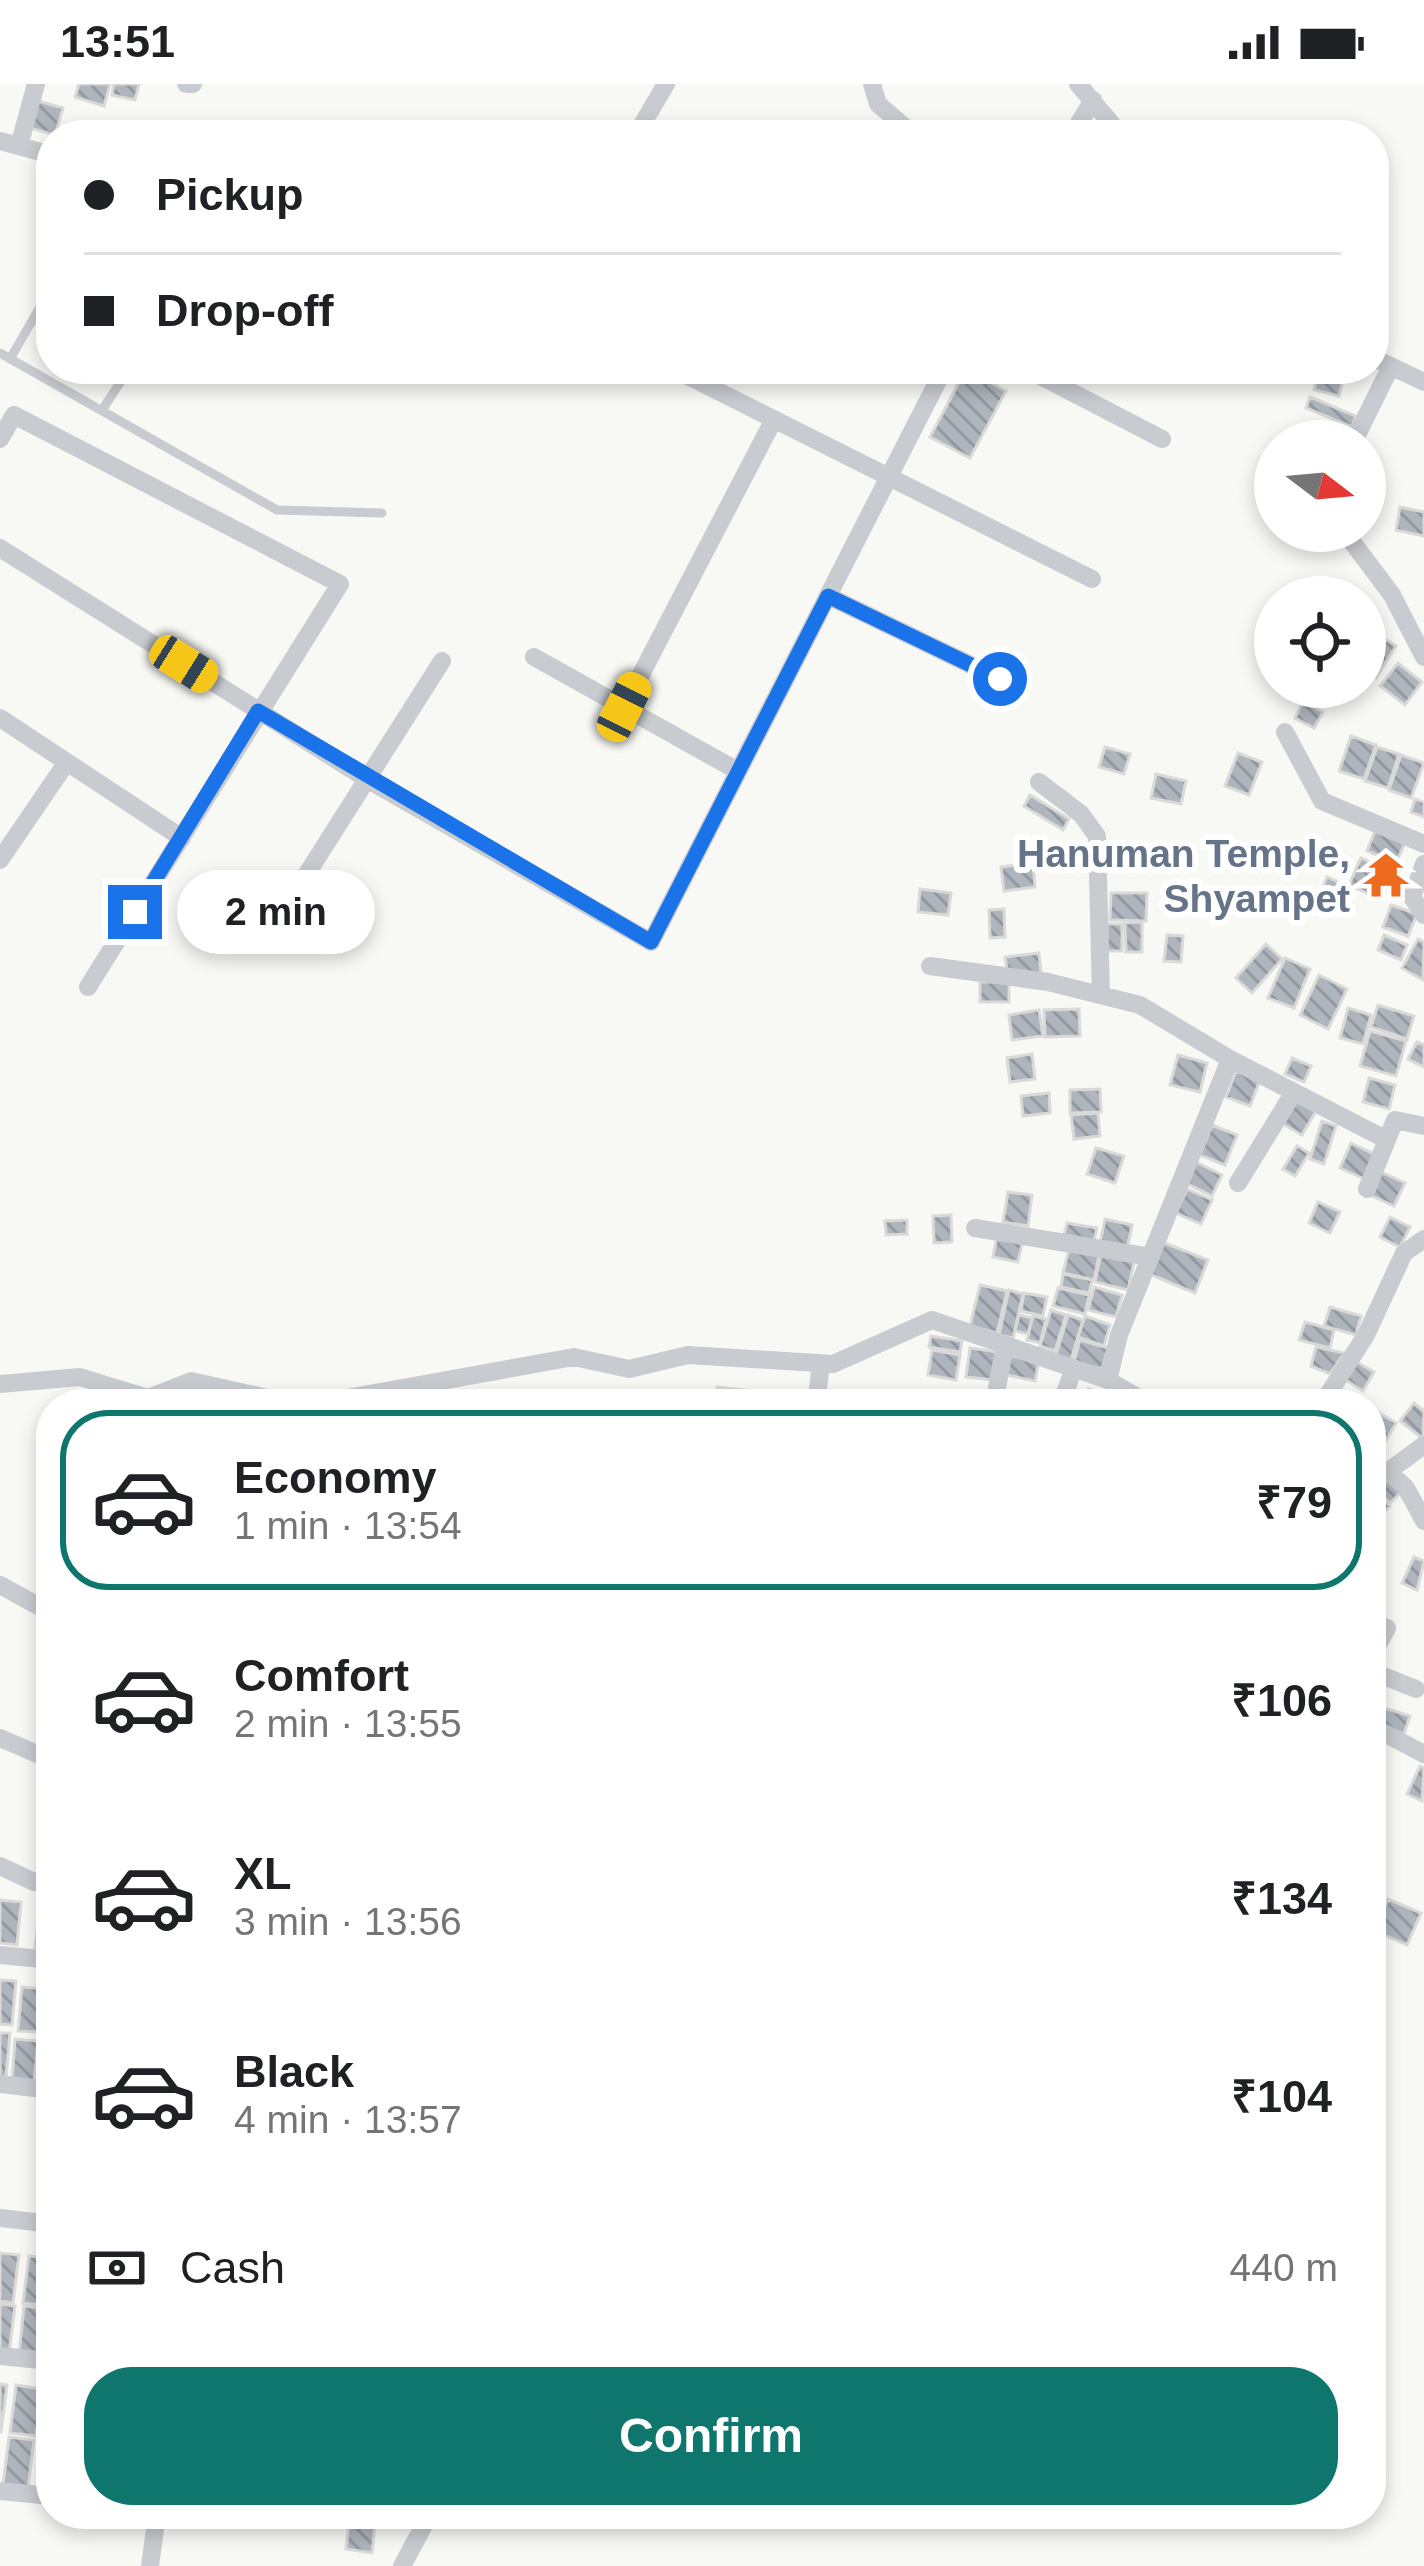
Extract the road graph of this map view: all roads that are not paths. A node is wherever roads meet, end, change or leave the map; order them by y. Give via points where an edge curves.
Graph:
1 (36, 84) edge
2 (666, 84) edge
3 (872, 84) edge
4 (1078, 84) edge
5 (1093, 100) junction
6 (645, 120) edge
7 (897, 120) edge
8 (1081, 120) edge
9 (1109, 120) edge
10 (5, 145) edge
11 (36, 151) edge
12 (36, 310) edge
13 (5, 356) edge
14 (1389, 365) edge
15 (36, 373) edge
16 (1424, 382) edge
17 (55, 384) edge
18 (118, 384) edge
19 (704, 384) edge
20 (936, 384) edge
21 (1056, 384) edge
22 (1375, 384) edge
23 (102, 410) junction
24 (774, 419) junction
25 (1362, 420) edge
26 (0, 439) edge
27 (1162, 439) dead end
28 (889, 477) junction
29 (382, 513) dead end
30 (0, 548) edge
31 (1360, 552) edge
32 (1091, 579) dead end
33 (828, 596) junction
34 (534, 657) dead end
35 (1424, 658) edge
36 (442, 661) dead end
37 (1000, 679) dead end
38 (624, 707) junction
39 (258, 711) junction
40 (0, 718) edge
41 (1286, 732) dead end
42 (67, 762) junction
43 (738, 771) junction
44 (370, 781) junction
45 (1039, 782) dead end
46 (182, 838) junction
47 (1424, 844) edge
48 (0, 860) edge
49 (1424, 864) edge
50 (1424, 915) edge
51 (277, 921) dead end
52 (931, 966) dead end
53 (88, 987) dead end
54 (1101, 995) junction
55 (1230, 1059) junction
56 (1294, 1092) junction
57 (1424, 1126) edge
58 (1387, 1140) junction
59 (1238, 1183) dead end
60 (1367, 1189) dead end
61 (975, 1228) dead end
62 (1424, 1239) edge
63 (1151, 1257) junction
64 (1005, 1345) junction
65 (821, 1364) junction
66 (1073, 1368) junction
67 (1108, 1380) junction
68 (0, 1384) edge
69 (120, 1389) edge
70 (171, 1389) edge
71 (227, 1389) edge
72 (397, 1389) edge
73 (818, 1389) edge
74 (997, 1389) edge
75 (1066, 1389) edge
76 (1123, 1389) edge
77 (1332, 1389) edge
78 (1424, 1445) edge
79 (1388, 1471) joint
80 (1424, 1521) edge
81 (0, 1585) edge
82 (36, 1604) edge
83 (1386, 1677) edge
84 (1416, 1689) dead end
85 (1386, 1734) edge
86 (0, 1738) edge
87 (36, 1754) edge
88 (1424, 1754) edge
89 (0, 1866) edge
90 (36, 1882) edge
91 (0, 1954) edge
92 (36, 1958) edge
93 (0, 2084) edge
94 (36, 2088) edge
95 (0, 2218) edge
96 (36, 2222) edge
97 (0, 2356) edge
98 (36, 2360) edge
99 (0, 2491) edge
100 (36, 2495) edge
101 (155, 2529) edge
102 (422, 2529) edge
103 (150, 2566) edge
104 (402, 2566) edge

1 - 10 street
2 - 6 street
3 - 7 street via 878,104
4 - 5 street
5 - 8 street
5 - 9 street
10 - 11 street
12 - 13 lane
13 - 15 lane
14 - 16 street
17 - 23 lane
18 - 23 lane
19 - 24 street
20 - 28 street
21 - 27 street
22 - 25 street
23 - 29 lane via 277,510
24 - 28 street
24 - 38 street
26 - 39 street via 14,415 340,584
28 - 32 street
28 - 33 street
30 - 39 street
31 - 35 street
33 - 37 street
33 - 43 street
34 - 38 street
36 - 44 street
38 - 43 street
39 - 44 street
39 - 46 street
40 - 42 street
41 - 47 street via 1322,801
42 - 46 street
42 - 48 street
43 - 44 street via 651,942
44 - 51 street
45 - 54 street via 1082,814 1096,836
46 - 53 street
49 - 50 street via 1412,897
52 - 54 street
54 - 55 street via 1140,1005
55 - 56 street
55 - 63 street
56 - 58 street
56 - 59 street
57 - 58 street via 1395,1120
58 - 60 street
61 - 63 street
62 - 77 street via 1404,1253
63 - 67 street
64 - 65 street via 932,1320
64 - 66 street
64 - 74 street
65 - 72 street via 688,1355 629,1370 574,1357
65 - 73 street
66 - 67 street
66 - 75 street
67 - 76 street
68 - 69 street via 80,1376
70 - 71 street via 191,1381
78 - 79 street
79 - 80 street
81 - 82 street
83 - 84 street
85 - 88 street
86 - 87 street
89 - 90 street
91 - 92 street
93 - 94 street
95 - 96 street
97 - 98 street
99 - 100 street
101 - 103 street
102 - 104 street

